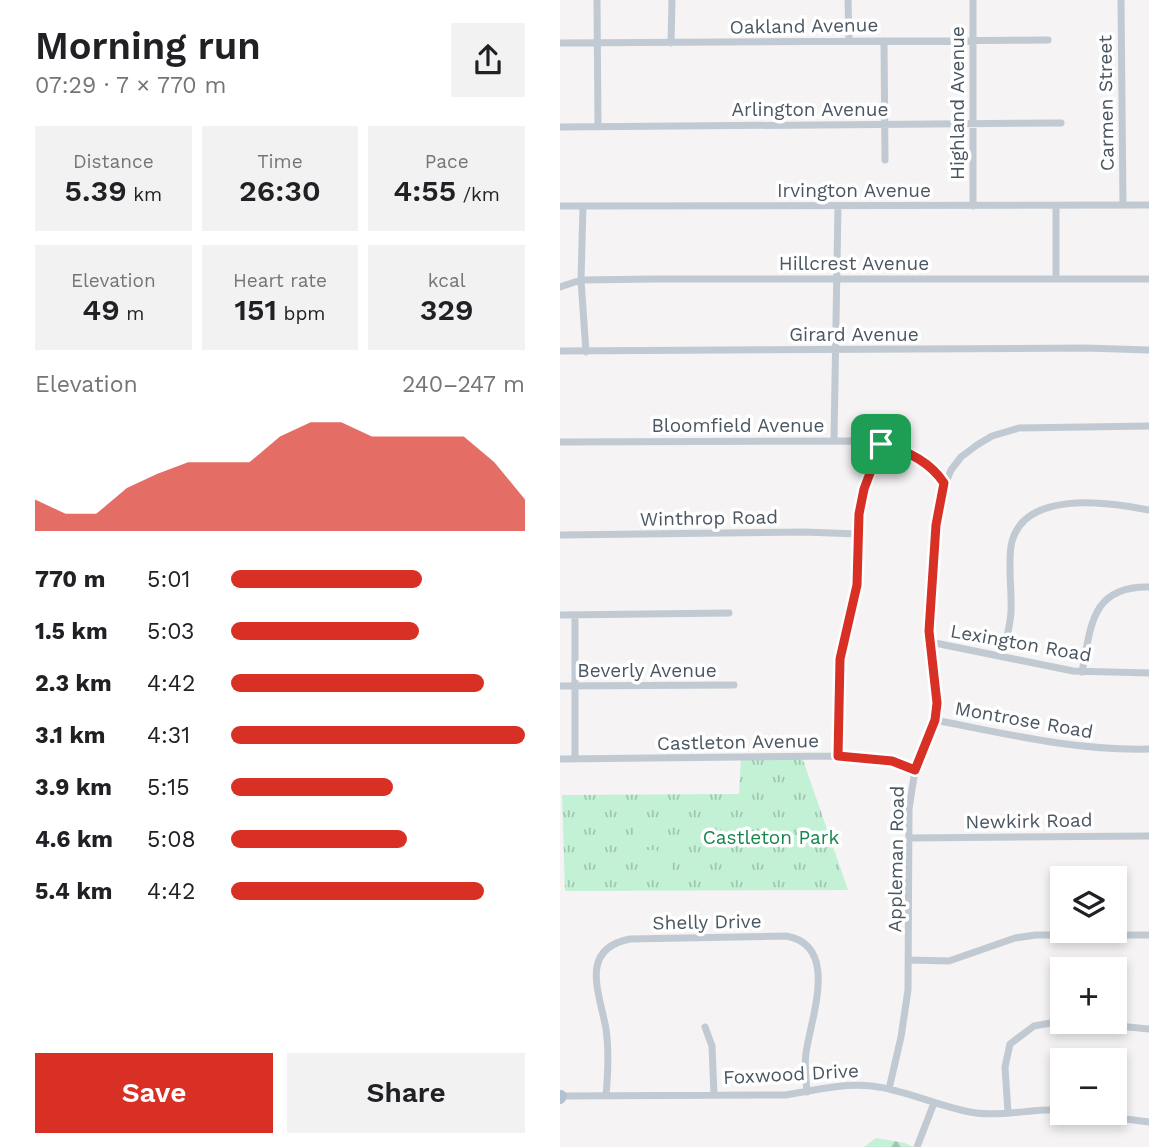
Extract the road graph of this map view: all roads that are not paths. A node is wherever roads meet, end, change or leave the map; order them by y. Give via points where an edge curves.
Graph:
1 (597, 0) edge
2 (672, 0) edge
3 (848, 0) edge
4 (972, 0) edge
5 (1121, 0) edge
6 (973, 39) junction
7 (849, 40) junction
8 (1048, 40) dead end
9 (884, 41) junction
10 (560, 43) edge
11 (597, 43) junction
12 (671, 43) junction
13 (1060, 123) dead end
14 (885, 124) junction
15 (973, 125) junction
16 (560, 127) edge
17 (598, 127) junction
18 (885, 160) dead end
19 (1123, 205) junction
20 (1149, 205) edge
21 (560, 206) edge
22 (583, 206) junction
23 (838, 206) junction
24 (973, 206) junction
25 (1056, 206) junction
26 (835, 278) junction
27 (1056, 279) junction
28 (1149, 279) edge
29 (581, 280) junction
30 (560, 287) edge
31 (1149, 349) edge
32 (835, 350) junction
33 (560, 351) edge
34 (586, 352) junction
35 (1149, 426) edge
36 (834, 440) junction
37 (560, 442) edge
38 (881, 444) junction
39 (944, 483) junction
40 (1149, 510) edge
41 (858, 534) junction
42 (560, 535) edge
43 (1149, 587) edge
44 (729, 613) dead end
45 (560, 615) edge
46 (575, 615) junction
47 (930, 642) junction
48 (1003, 655) junction
49 (1082, 672) junction
50 (1149, 674) edge
51 (734, 685) dead end
52 (560, 686) edge
53 (575, 686) junction
54 (935, 720) junction
55 (1149, 749) edge
56 (838, 756) junction
57 (560, 759) edge
58 (575, 759) junction
59 (915, 770) junction
60 (1149, 836) edge
61 (909, 838) junction
62 (1149, 935) edge
63 (909, 960) junction
64 (1050, 1023) edge
65 (705, 1027) dead end
66 (1127, 1027) edge
67 (1149, 1029) edge
68 (889, 1089) junction
69 (807, 1091) junction
70 (606, 1095) junction
71 (714, 1095) junction
72 (560, 1097) edge
73 (934, 1103) junction
74 (1050, 1110) edge
75 (1009, 1113) junction
76 (1127, 1119) edge
77 (1149, 1122) edge
78 (917, 1147) edge

1 - 11 street
2 - 12 street
3 - 7 street
4 - 6 street, Highland Avenue
5 - 19 street, Carmen Street
6 - 8 street, Oakland Avenue
6 - 9 street, Oakland Avenue
6 - 15 street, Highland Avenue
7 - 9 street, Oakland Avenue
7 - 12 street, Oakland Avenue
9 - 14 street
10 - 11 street, Oakland Avenue
11 - 12 street, Oakland Avenue
11 - 17 street
13 - 15 street, Arlington Avenue
14 - 15 street, Arlington Avenue
14 - 17 street, Arlington Avenue
14 - 18 street
15 - 24 street, Highland Avenue
16 - 17 street, Arlington Avenue
19 - 20 street, Irvington Avenue
19 - 25 street, Irvington Avenue
21 - 22 street, Irvington Avenue
22 - 23 street, Irvington Avenue
22 - 29 street
23 - 24 street, Irvington Avenue
23 - 26 street
24 - 25 street, Irvington Avenue
25 - 27 street
26 - 27 street, Hillcrest Avenue
26 - 29 street, Hillcrest Avenue
26 - 32 street
27 - 28 street, Hillcrest Avenue
29 - 30 street, Hillcrest Avenue
29 - 34 street
31 - 32 street, Girard Avenue
32 - 34 street, Girard Avenue
32 - 36 street
33 - 34 street, Girard Avenue
35 - 39 street, Appleman Road via 1019,428 977,445 961,457
36 - 37 street, Bloomfield Avenue
36 - 38 street, Bloomfield Avenue
38 - 39 street, Bloomfield Avenue via 925,463
38 - 41 street via 864,489
39 - 47 street, Appleman Road via 936,525
40 - 48 street via 1123,505 1056,505 1043,508 1021,524 1011,547 1011,612
41 - 42 street, Winthrop Road
41 - 56 street via 856,594 840,659
43 - 49 street via 1124,589 1099,607 1091,622
44 - 46 street
45 - 46 street
46 - 53 street
47 - 48 street, Lexington Road
47 - 54 street, Appleman Road
48 - 49 street, Lexington Road
49 - 50 street, Lexington Road
51 - 53 street, Beverly Avenue
52 - 53 street, Beverly Avenue
53 - 58 street
54 - 55 street, Montrose Road via 1061,745
54 - 59 street, Appleman Road
56 - 58 street, Castleton Avenue
56 - 59 street, Castleton Avenue via 892,761
57 - 58 street, Castleton Avenue
59 - 61 street, Appleman Road
60 - 61 street, Newkirk Road
61 - 63 street, Appleman Road
62 - 63 street via 1036,935 949,961
63 - 68 street, Appleman Road via 901,1037
64 - 75 street via 1034,1026 1010,1044 1005,1067
65 - 71 street via 712,1046
66 - 67 street
68 - 69 street, Foxwood Drive via 862,1086
68 - 73 street, Foxwood Drive
69 - 70 street, Shelly Drive via 805,1057 818,961 802,940 773,936 630,939 609,947 596,972 606,1031
69 - 71 street, Foxwood Drive
70 - 71 street, Foxwood Drive
70 - 72 street, Foxwood Drive
73 - 75 street, Foxwood Drive via 977,1113
73 - 78 street
74 - 75 street, Foxwood Drive
76 - 77 street

